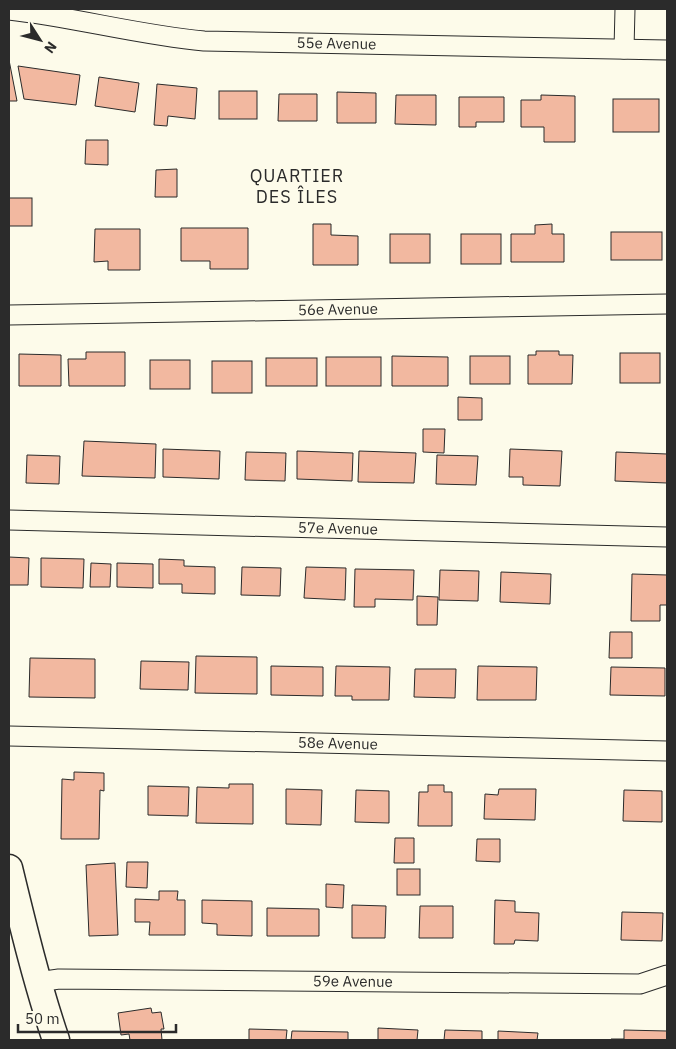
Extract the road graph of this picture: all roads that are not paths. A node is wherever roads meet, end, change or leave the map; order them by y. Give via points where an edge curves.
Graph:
1 (625, 9) edge
2 (9, 10) edge
3 (624, 49) junction
4 (667, 50) edge
5 (667, 304) edge
6 (9, 314) edge
7 (9, 520) edge
8 (667, 537) edge
9 (9, 736) edge
10 (667, 751) edge
11 (9, 868) edge
12 (14, 910) edge
13 (667, 975) edge
14 (38, 982) junction
15 (56, 1040) edge

1 - 3 street
2 - 3 street, 55e Avenue via 204,41
3 - 4 street, 55e Avenue
5 - 6 street, 56e Avenue
7 - 8 street, 57e Avenue
9 - 10 street, 58e Avenue
11 - 12 main road
12 - 14 main road
13 - 14 street, 59e Avenue via 640,984 59,979
14 - 15 main road

